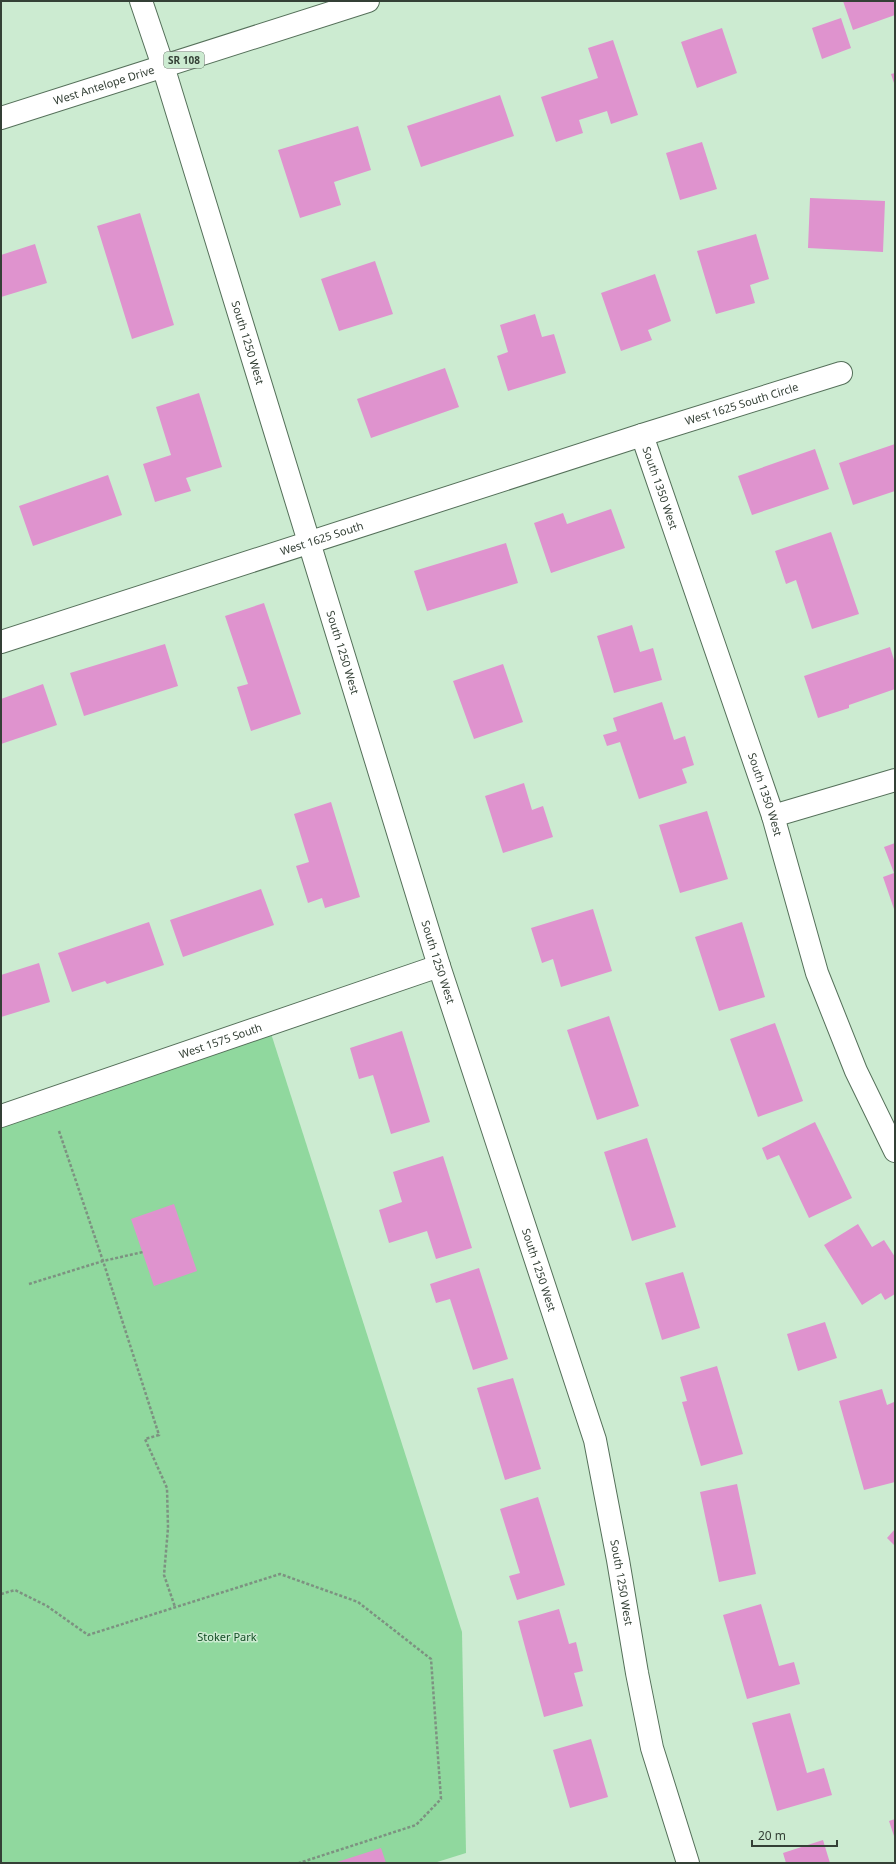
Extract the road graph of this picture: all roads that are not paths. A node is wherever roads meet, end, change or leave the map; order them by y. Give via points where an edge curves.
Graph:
1 (141, 1) edge
2 (368, 1) edge
3 (163, 66) junction
4 (1, 118) edge
5 (841, 373) dead end
6 (642, 435) junction
7 (309, 543) junction
8 (1, 642) edge
9 (895, 780) edge
10 (773, 816) junction
11 (440, 966) junction
12 (1, 1116) edge
13 (895, 1151) edge
14 (688, 1863) edge

1 - 3 street, South 1250 West
2 - 3 street, West Antelope Drive / SR 108
3 - 4 street, West Antelope Drive / SR 108
3 - 7 street, South 1250 West
5 - 6 street, West 1625 South Circle
6 - 7 street, West 1625 South
6 - 10 street, South 1350 West
7 - 8 street, West 1625 South
7 - 11 street, South 1250 West
9 - 10 street
10 - 13 street, South 1350 West via 817,973 856,1071
11 - 12 street, West 1575 South
11 - 14 street, South 1250 West via 595,1440 652,1748

